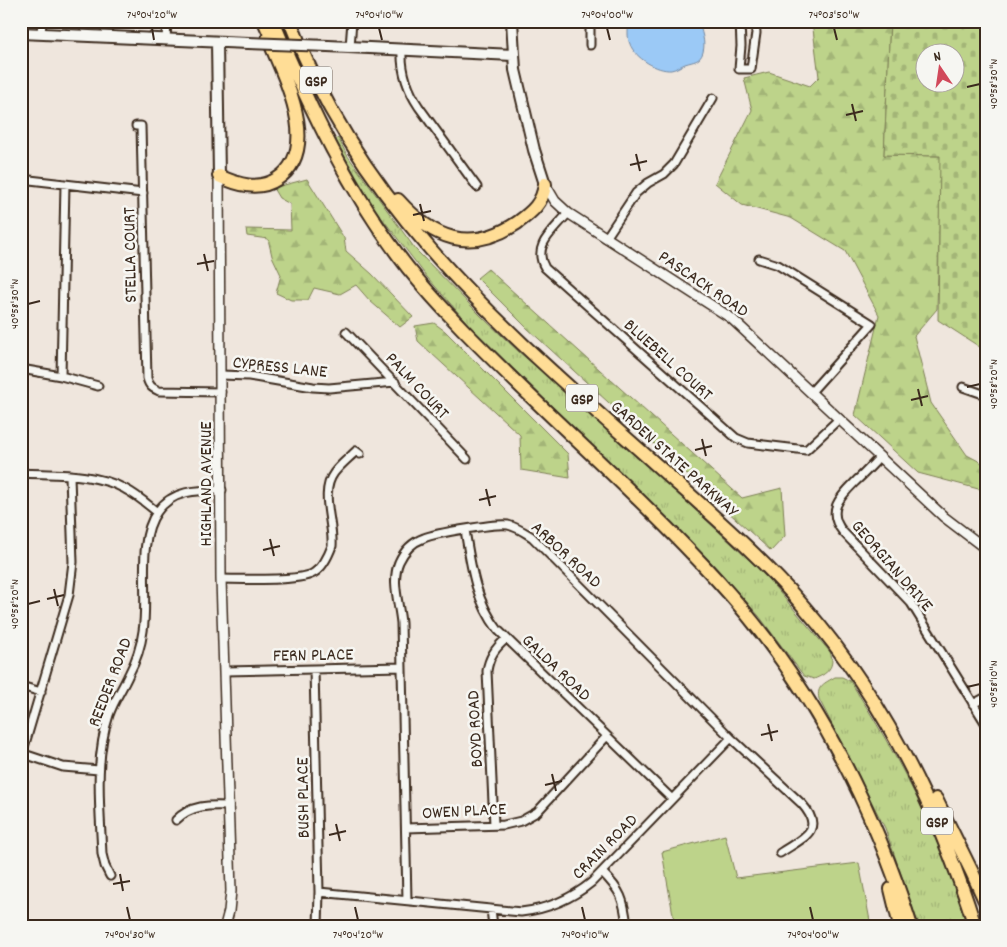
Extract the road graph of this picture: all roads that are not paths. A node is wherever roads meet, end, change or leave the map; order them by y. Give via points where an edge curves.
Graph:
1 (42, 21) edge
2 (167, 21) edge
3 (263, 21) edge
4 (273, 21) edge
5 (290, 21) edge
6 (352, 21) edge
7 (512, 21) edge
8 (590, 21) edge
9 (740, 21) edge
10 (755, 21) edge
11 (21, 33) edge
12 (41, 34) junction
13 (166, 40) junction
14 (217, 42) junction
15 (590, 45) dead end
16 (350, 47) junction
17 (402, 50) junction
18 (513, 55) junction
19 (713, 98) dead end
20 (136, 126) dead end
21 (346, 138) junction
22 (219, 176) junction
23 (21, 179) edge
24 (65, 184) junction
25 (545, 184) junction
26 (477, 186) dead end
27 (143, 193) junction
28 (568, 213) junction
29 (606, 238) junction
30 (396, 252) junction
31 (759, 259) dead end
32 (346, 332) dead end
33 (21, 369) edge
34 (221, 374) junction
35 (61, 376) junction
36 (395, 382) junction
37 (98, 386) dead end
38 (963, 386) dead end
39 (221, 392) junction
40 (810, 392) junction
41 (986, 395) edge
42 (840, 419) junction
43 (360, 454) dead end
44 (880, 457) junction
45 (467, 459) dead end
46 (21, 473) edge
47 (70, 476) junction
48 (222, 490) junction
49 (157, 512) junction
50 (464, 530) junction
51 (986, 549) edge
52 (221, 579) junction
53 (506, 638) junction
54 (401, 667) junction
55 (314, 669) junction
56 (225, 671) junction
57 (21, 686) edge
58 (41, 692) junction
59 (986, 697) edge
60 (973, 704) junction
61 (886, 721) junction
62 (986, 724) edge
63 (607, 736) junction
64 (731, 738) junction
65 (22, 753) edge
66 (99, 770) junction
67 (860, 791) junction
68 (672, 799) junction
69 (229, 806) junction
70 (176, 820) dead end
71 (494, 825) junction
72 (406, 828) junction
73 (780, 853) dead end
74 (602, 872) junction
75 (110, 876) dead end
76 (319, 892) junction
77 (407, 900) junction
78 (986, 903) edge
79 (491, 909) junction
80 (225, 926) edge
81 (318, 926) edge
82 (493, 926) edge
83 (627, 926) edge
84 (900, 926) edge
85 (911, 926) edge
86 (976, 926) edge

1 - 12 street
2 - 13 street
3 - 22 highway via 293,103 299,135 297,155 287,171 266,184 248,186
3 - 30 highway, GSP via 323,145 377,231
4 - 30 highway, GSP via 329,143
5 - 21 highway, GARDEN STATE PARKWAY / GSP
6 - 16 street
7 - 18 main road, PASCACK ROAD
8 - 15 street
9 - 10 street via 740,69 751,69
11 - 12 main road
12 - 13 main road
13 - 14 main road
14 - 16 main road, bridge
14 - 22 main road, HIGHLAND AVENUE
16 - 17 main road
17 - 18 main road
17 - 26 street via 403,72 410,94
18 - 25 main road, PASCACK ROAD
19 - 29 street via 670,169 636,193
20 - 27 street, STELLA COURT via 141,126
21 - 25 highway via 406,209 430,229 447,237 480,239 505,230 536,208
21 - 61 highway, GARDEN STATE PARKWAY / GSP via 398,212 466,289 541,361 741,540 784,584 834,644
22 - 34 street, HIGHLAND AVENUE
23 - 24 street
24 - 27 street
24 - 35 street
25 - 28 street, PASCACK ROAD via 555,201
27 - 39 street, STELLA COURT via 147,378 151,387 159,391
28 - 29 street, PASCACK ROAD
28 - 42 street, BLUEBELL COURT via 548,233 542,246 540,258 545,268 736,438 748,443 806,450
29 - 40 street, PASCACK ROAD via 731,318
30 - 67 highway, GSP via 471,338 734,599 804,692
31 - 40 street via 778,265 872,324
32 - 36 street, PALM COURT
33 - 35 street
34 - 36 street, CYPRESS LANE via 329,388
34 - 39 street, HIGHLAND AVENUE
35 - 37 street
36 - 45 street, PALM COURT
38 - 41 street
39 - 48 street, HIGHLAND AVENUE
40 - 42 street, PASCACK ROAD
42 - 44 street, PASCACK ROAD
43 - 52 street via 356,451 331,477 328,492 332,546 315,572 301,578
44 - 51 street, PASCACK ROAD via 944,517
44 - 60 street, GEORGIAN DRIVE via 841,497 836,508 836,521 911,603
46 - 47 street
47 - 49 street via 114,484
47 - 58 street via 72,580
48 - 49 street, REEDER ROAD via 183,492
48 - 52 street, HIGHLAND AVENUE
49 - 66 street, REEDER ROAD via 146,542 145,617 140,648 109,714
50 - 53 street, GALDA ROAD via 478,596 491,621
50 - 54 street, ARBOR ROAD via 423,538 408,548 399,562 395,581 400,615
50 - 64 street, ARBOR ROAD via 499,524 516,528 532,537
52 - 56 street, HIGHLAND AVENUE
53 - 63 street, GALDA ROAD
53 - 71 street, BOYD ROAD via 495,648 487,672
54 - 55 street, FERN PLACE
54 - 72 street, ARBOR ROAD
55 - 56 street, FERN PLACE
55 - 76 street, BUSH PLACE
56 - 69 street, HIGHLAND AVENUE
57 - 58 street
58 - 65 street
59 - 60 street
60 - 62 street, GEORGIAN DRIVE
61 - 78 highway via 915,759
61 - 86 highway, GARDEN STATE PARKWAY / GSP via 935,816
63 - 68 street, GALDA ROAD
63 - 71 street, OWEN PLACE via 536,812 521,821
64 - 68 street, CRAIN ROAD
64 - 73 street, ARBOR ROAD via 812,814 810,831
65 - 66 street via 63,767
66 - 75 street, REEDER ROAD via 102,854
67 - 84 highway
67 - 85 highway, GSP
68 - 74 street, CRAIN ROAD
69 - 70 street via 195,808
69 - 80 street, HIGHLAND AVENUE via 230,898
71 - 72 street, OWEN PLACE
72 - 77 street, ARBOR ROAD
74 - 79 street, CRAIN ROAD via 577,894 545,909 521,912
74 - 83 street via 622,896
76 - 77 street, CRAIN ROAD
76 - 81 street, BUSH PLACE
77 - 79 street, CRAIN ROAD
79 - 82 street

